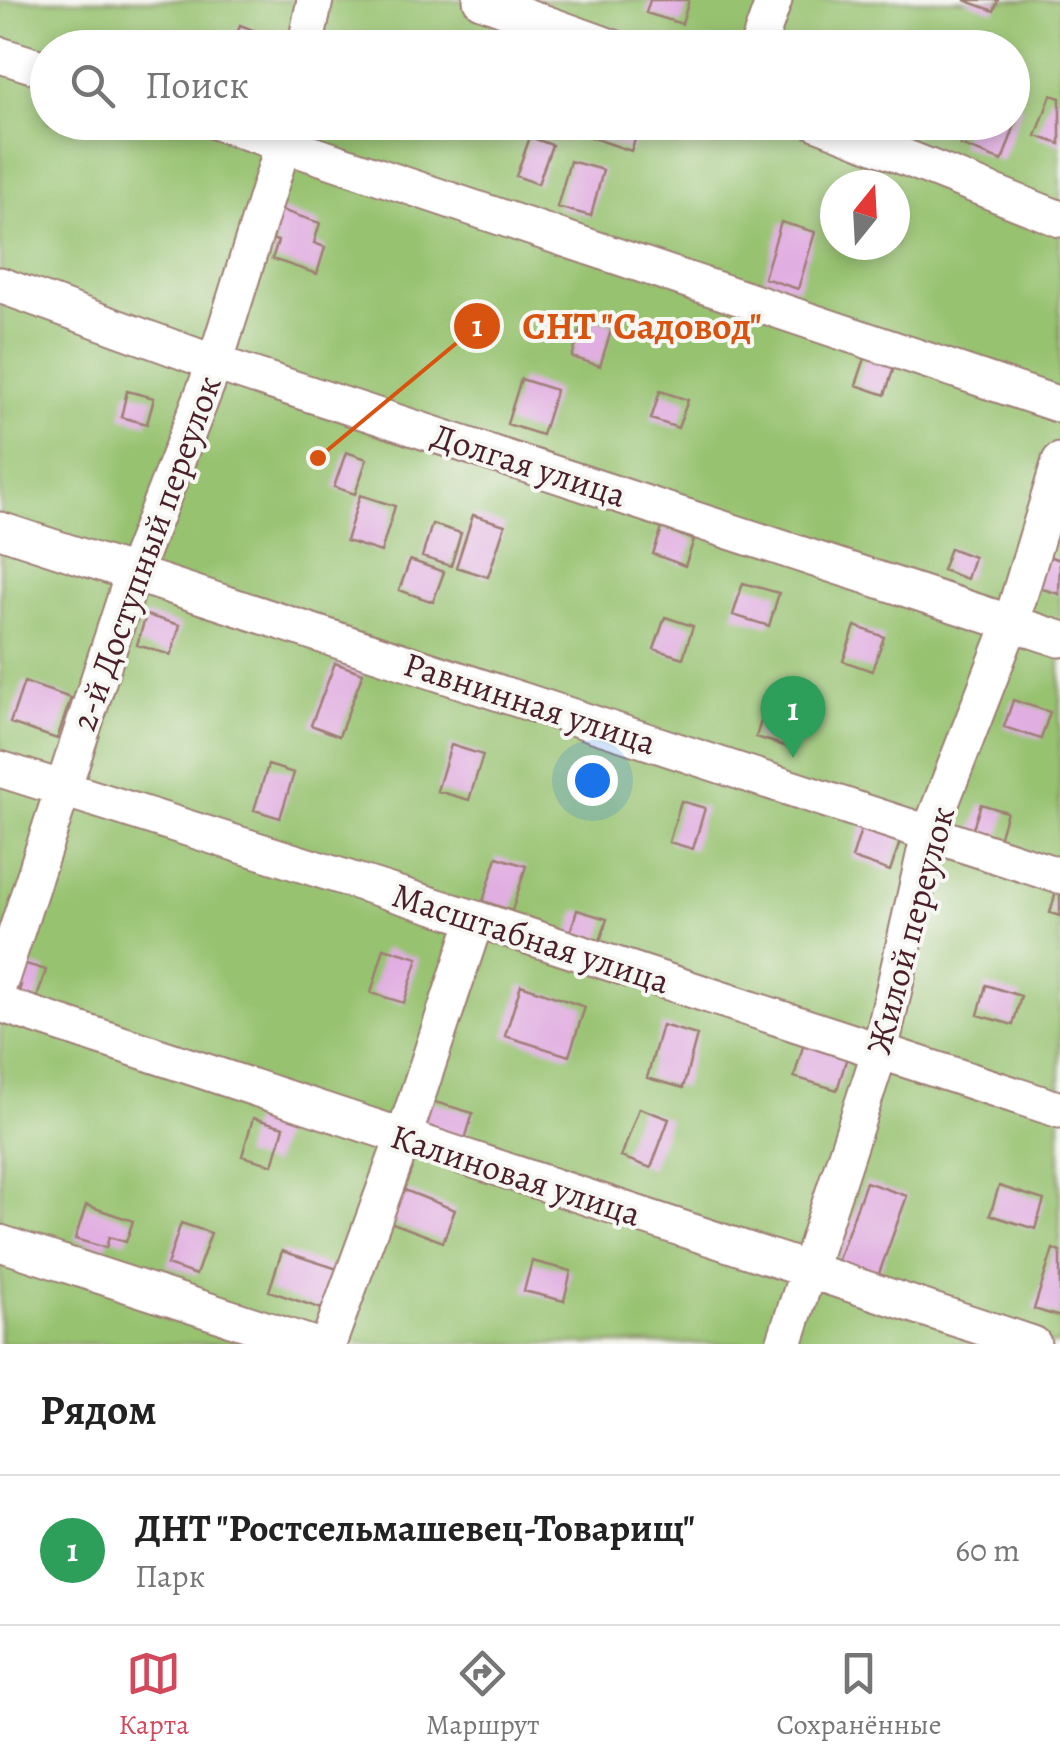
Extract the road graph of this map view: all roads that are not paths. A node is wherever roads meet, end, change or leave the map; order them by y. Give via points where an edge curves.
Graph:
1 (315, 0) edge
2 (482, 0) edge
3 (774, 0) edge
4 (309, 30) edge
5 (564, 30) edge
6 (764, 30) edge
7 (0, 55) edge
8 (30, 64) edge
9 (285, 140) edge
10 (307, 140) edge
11 (861, 140) edge
12 (1060, 220) edge
13 (0, 286) edge
14 (215, 363) junction
15 (1060, 405) edge
16 (1060, 461) edge
17 (0, 530) edge
18 (133, 574) junction
19 (1011, 623) junction
20 (1060, 639) edge
21 (0, 769) edge
22 (61, 789) junction
23 (930, 834) junction
24 (1060, 876) edge
25 (476, 919) junction
26 (0, 982) edge
27 (0, 1004) edge
28 (880, 1051) junction
29 (1060, 1110) edge
30 (403, 1139) junction
31 (0, 1243) edge
32 (808, 1270) junction
33 (311, 1344) edge
34 (328, 1344) edge
35 (784, 1344) edge
36 (1032, 1344) edge

1 - 4 lane
2 - 5 lane
3 - 6 lane
7 - 8 lane
9 - 14 lane, 2-й Доступный переулок
10 - 15 lane
11 - 12 lane
13 - 14 lane, Долгая улица
14 - 18 lane, 2-й Доступный переулок
14 - 19 lane, Долгая улица
16 - 19 lane, Жилой переулок
17 - 18 lane, Равнинная улица
18 - 22 lane, 2-й Доступный переулок
18 - 23 lane, Равнинная улица
19 - 20 lane, Долгая улица
19 - 23 lane, Жилой переулок
21 - 22 lane, Масштабная улица
22 - 25 lane, Масштабная улица
22 - 26 lane, 2-й Доступный переулок
23 - 24 lane, Равнинная улица
23 - 28 lane, Жилой переулок
25 - 28 lane, Масштабная улица
25 - 30 lane
27 - 30 lane, Калиновая улица
28 - 29 lane, Масштабная улица
28 - 32 lane, Жилой переулок
30 - 32 lane, Калиновая улица
30 - 34 lane
31 - 33 lane
32 - 35 lane, Жилой переулок
32 - 36 lane, Калиновая улица

